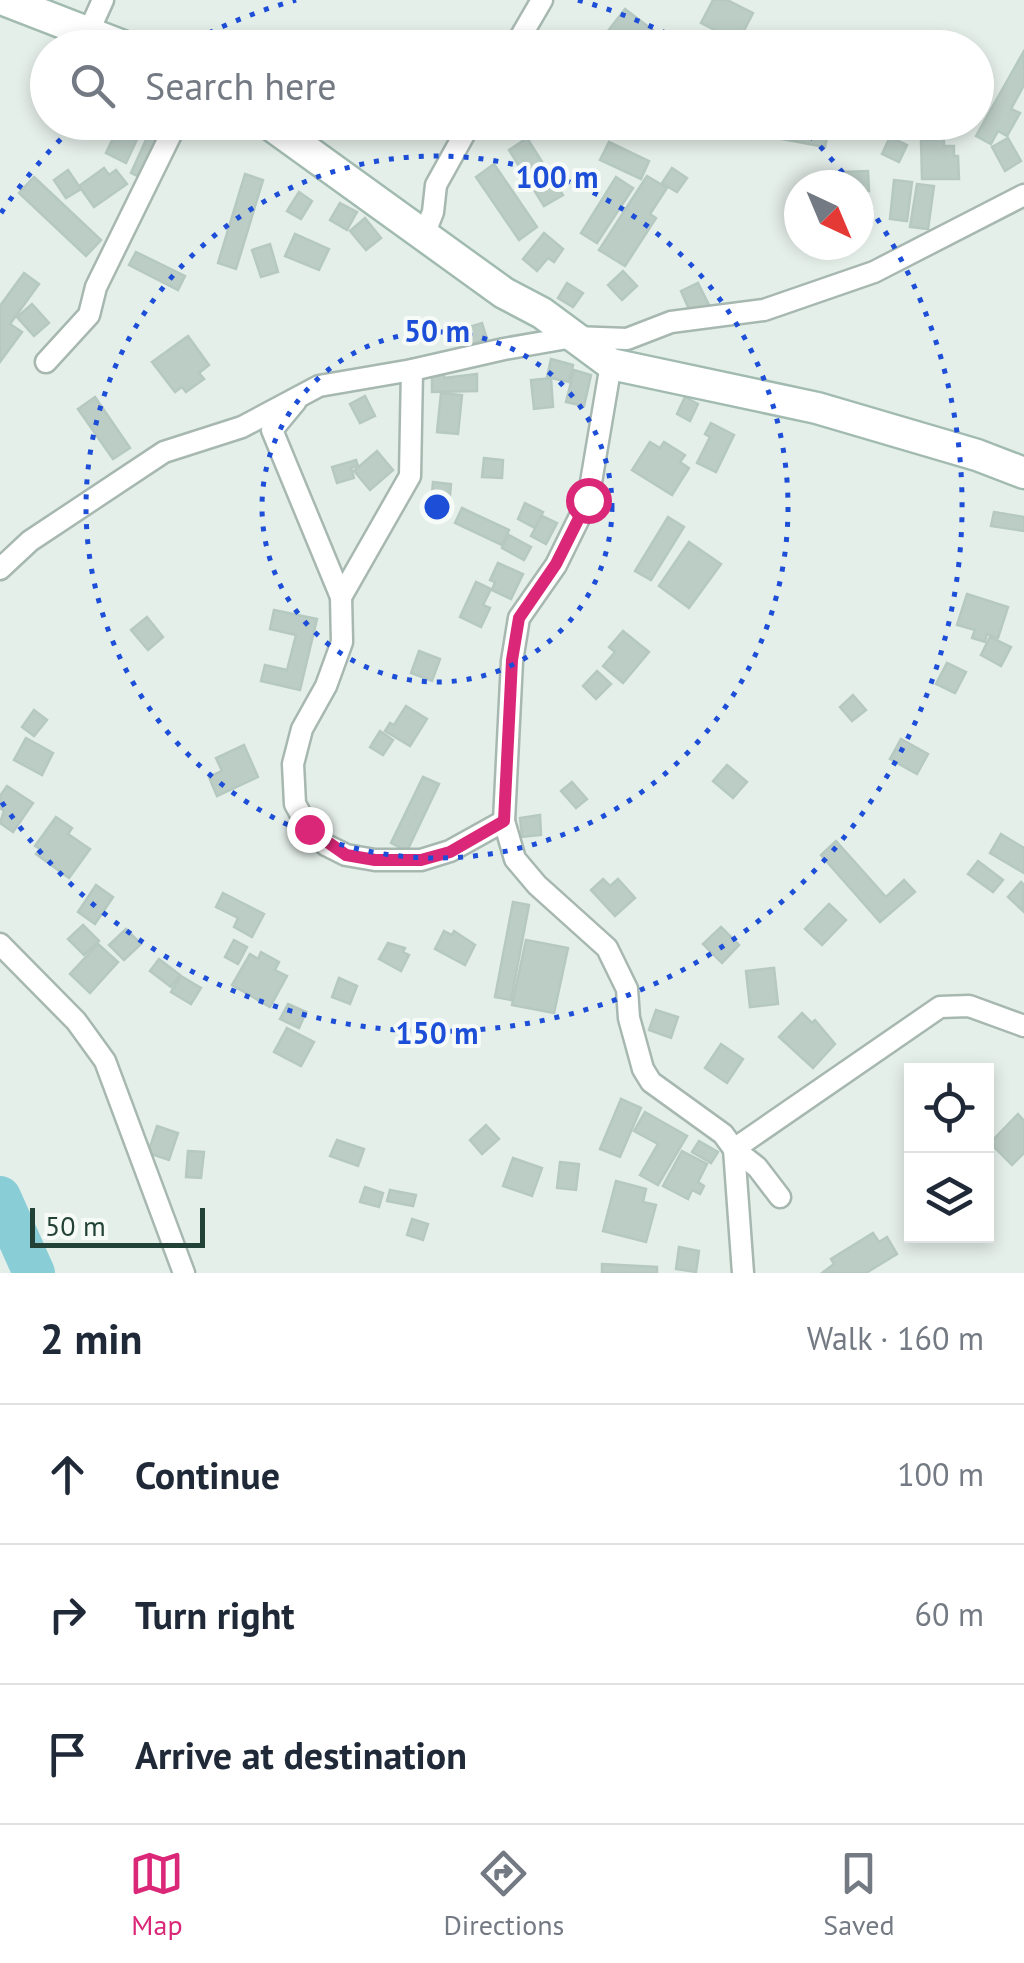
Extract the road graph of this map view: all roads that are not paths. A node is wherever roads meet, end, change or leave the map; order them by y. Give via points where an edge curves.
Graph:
1 (4, 0) edge
2 (103, 0) edge
3 (542, 0) edge
4 (86, 30) edge
5 (89, 30) edge
6 (524, 30) edge
7 (168, 140) edge
8 (292, 140) edge
9 (462, 140) edge
10 (1024, 195) edge
11 (424, 235) junction
12 (573, 337) junction
13 (46, 362) dead end
14 (611, 364) junction
15 (412, 370) junction
16 (301, 393) junction
17 (1024, 473) edge
18 (0, 568) edge
19 (342, 597) junction
20 (504, 821) junction
21 (0, 944) edge
22 (1024, 1026) edge
23 (734, 1149) junction
24 (780, 1197) dead end
25 (184, 1273) edge
26 (743, 1273) edge

1 - 4 main road
2 - 5 street
3 - 6 street
7 - 13 street via 88,315
8 - 11 main road
9 - 11 street via 436,185
10 - 12 street via 874,272 764,310 670,322 627,339
11 - 12 main road
12 - 14 main road
12 - 15 street
14 - 17 main road via 818,408
14 - 20 street via 588,500 519,618
15 - 16 street
15 - 19 street via 410,476
16 - 18 street via 242,427 164,452
16 - 19 street via 272,430
19 - 20 street via 342,642 293,764 295,804 309,829 346,855 421,860 450,852
20 - 23 street via 515,859 608,948 627,988 629,1018 652,1082 704,1118
21 - 25 street via 76,1021 105,1061
22 - 23 street via 969,1006 940,1007
23 - 24 street
23 - 26 street

